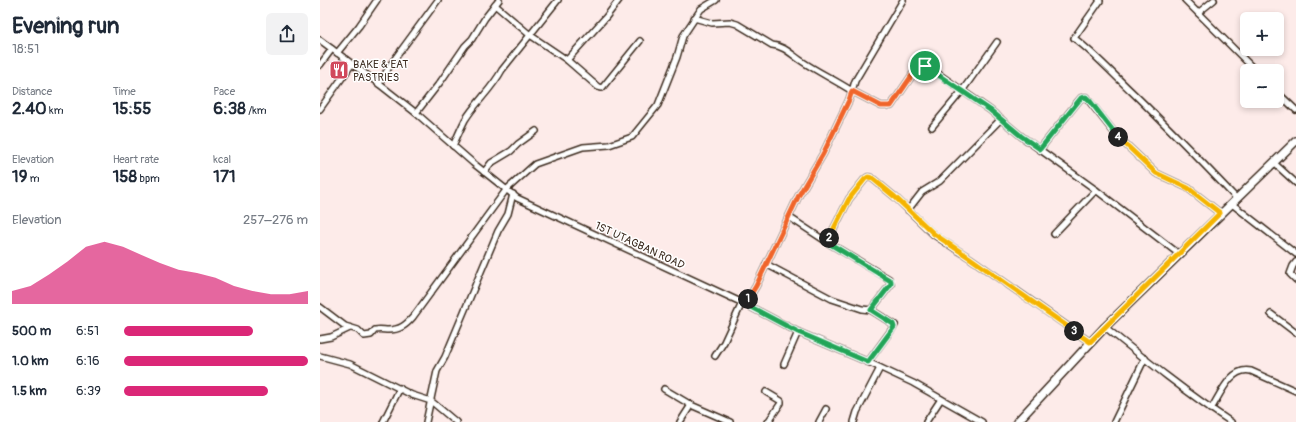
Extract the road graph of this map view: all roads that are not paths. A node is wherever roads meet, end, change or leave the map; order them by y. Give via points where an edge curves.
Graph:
1 (377, 0) edge
2 (438, 0) edge
3 (499, 0) edge
4 (558, 0) edge
5 (619, 0) edge
6 (716, 0) edge
7 (903, 0) edge
8 (1099, 0) edge
9 (1185, 0) edge
10 (1214, 0) edge
11 (495, 6) junction
12 (1198, 13) junction
13 (694, 18) junction
14 (530, 35) junction
15 (320, 40) edge
16 (640, 41) dead end
17 (997, 42) dead end
18 (332, 49) junction
19 (337, 53) junction
20 (567, 60) junction
21 (352, 64) junction
22 (1249, 64) edge
23 (320, 65) edge
24 (379, 84) junction
25 (852, 91) junction
26 (962, 91) junction
27 (1284, 99) edge
28 (320, 109) edge
29 (1296, 110) edge
30 (416, 113) junction
31 (1001, 119) junction
32 (932, 127) dead end
33 (536, 131) dead end
34 (1296, 141) edge
35 (454, 146) junction
36 (1040, 149) junction
37 (1274, 163) junction
38 (484, 172) junction
39 (1296, 183) edge
40 (506, 190) junction
41 (1096, 190) junction
42 (513, 194) junction
43 (1235, 202) junction
44 (908, 210) junction
45 (1220, 213) junction
46 (789, 217) junction
47 (1054, 234) dead end
48 (827, 242) junction
49 (1179, 254) junction
50 (1296, 254) edge
51 (1296, 262) edge
52 (766, 264) junction
53 (1296, 280) edge
54 (743, 304) junction
55 (320, 307) edge
56 (871, 310) junction
57 (1271, 314) dead end
58 (1105, 327) junction
59 (350, 328) junction
60 (798, 332) junction
61 (1296, 333) edge
62 (320, 339) edge
63 (1090, 342) junction
64 (320, 356) edge
65 (714, 356) dead end
66 (1145, 358) junction
67 (868, 362) junction
68 (784, 364) dead end
69 (880, 368) junction
70 (400, 388) junction
71 (664, 389) dead end
72 (1296, 391) edge
73 (766, 392) dead end
74 (941, 399) junction
75 (431, 401) junction
76 (691, 405) junction
77 (826, 409) dead end
78 (1211, 409) junction
79 (728, 421) edge
80 (383, 422) edge
81 (426, 422) edge
82 (456, 422) edge
83 (680, 422) edge
84 (768, 422) edge
85 (819, 422) edge
86 (854, 422) edge
87 (926, 422) edge
88 (982, 422) edge
89 (1017, 422) edge
90 (1114, 422) edge
91 (1231, 422) edge

1 - 19 street
2 - 24 street
3 - 11 street
4 - 14 street
5 - 20 street
6 - 13 street via 701,9
7 - 25 street via 855,81
8 - 43 street via 1074,38 1092,51 1192,151
9 - 12 street
10 - 12 street
11 - 14 street
11 - 30 street
12 - 22 street
13 - 25 street via 737,24 772,45 786,50
13 - 40 street via 683,36 658,105 632,137 609,145 583,147 535,164
14 - 20 street
14 - 35 street via 465,121
15 - 18 street, 1ST UTAGBAN ROAD
16 - 20 street via 602,88
17 - 26 street
18 - 19 street, 1ST UTAGBAN ROAD
18 - 23 street
19 - 21 street, 1ST UTAGBAN ROAD
21 - 24 street, 1ST UTAGBAN ROAD
21 - 28 street
24 - 30 street, 1ST UTAGBAN ROAD
25 - 26 street via 881,106 891,106 921,66 930,68
25 - 46 street via 823,154
26 - 31 street
26 - 32 street
27 - 29 street
30 - 35 street, 1ST UTAGBAN ROAD
31 - 36 street
31 - 44 street via 940,181 922,192
33 - 38 street via 491,163
34 - 37 main road
35 - 38 street, 1ST UTAGBAN ROAD
36 - 41 street
36 - 45 street via 1081,98 1086,97 1117,136 1156,173 1188,188
37 - 39 street
37 - 43 main road
38 - 40 street, 1ST UTAGBAN ROAD
40 - 42 street, 1ST UTAGBAN ROAD
40 - 59 street via 406,325 398,329 376,330 368,336
41 - 47 street
41 - 49 street
42 - 54 street, 1ST UTAGBAN ROAD
42 - 75 street via 508,214 498,231 437,371
43 - 45 main road
43 - 50 street
44 - 48 street via 868,177 849,199
44 - 63 street via 934,234
45 - 49 main road
46 - 48 street
46 - 52 street
48 - 56 street via 891,281
49 - 58 main road
51 - 53 street via 1290,272
52 - 54 street via 756,286
52 - 56 street via 832,299
54 - 60 street, 1ST UTAGBAN ROAD
54 - 65 street
55 - 59 street
56 - 67 street via 895,325
57 - 61 street
58 - 63 main road
58 - 66 street
59 - 62 street
60 - 67 street, 1ST UTAGBAN ROAD
60 - 68 street
63 - 89 main road
64 - 70 street via 350,364
66 - 78 street
66 - 90 street
67 - 69 street, 1ST UTAGBAN ROAD
69 - 74 street, 1ST UTAGBAN ROAD
69 - 86 street
70 - 75 street
70 - 80 street
71 - 76 street
72 - 78 street via 1251,370 1244,370 1230,379
73 - 84 street via 781,401
74 - 87 street
74 - 88 street, 1ST UTAGBAN ROAD
75 - 81 street
75 - 82 street
76 - 79 street
76 - 83 street
77 - 85 street
78 - 91 street

